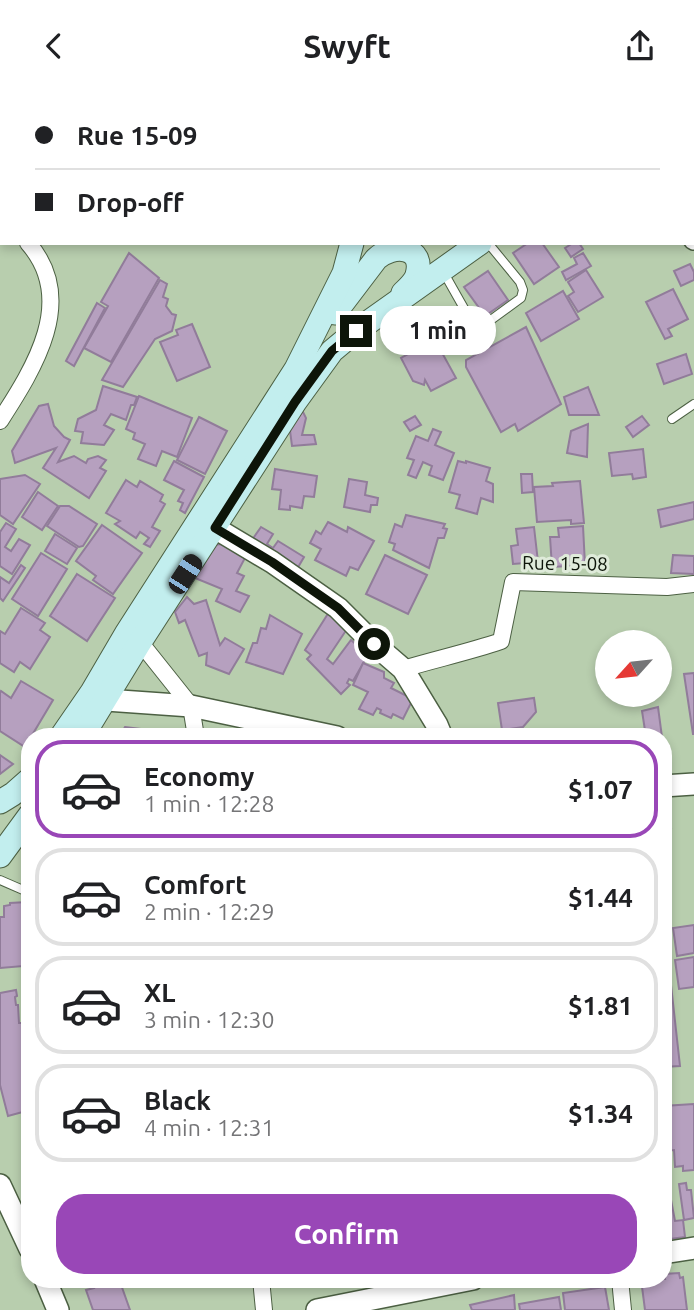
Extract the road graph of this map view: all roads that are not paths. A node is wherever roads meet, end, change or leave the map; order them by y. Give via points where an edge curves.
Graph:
1 (29, 245) edge
2 (351, 245) edge
3 (477, 245) edge
4 (490, 245) edge
5 (443, 270) junction
6 (394, 304) junction
7 (307, 350) junction
8 (694, 404) edge
9 (672, 419) dead end
10 (0, 421) edge
11 (215, 528) junction
12 (694, 583) edge
13 (140, 642) junction
14 (403, 669) junction
15 (106, 700) junction
16 (191, 706) junction
17 (67, 728) edge
18 (88, 728) edge
19 (195, 728) edge
20 (295, 728) edge
21 (438, 728) edge
22 (694, 784) edge
23 (672, 785) edge
24 (21, 787) edge
25 (0, 802) edge
26 (21, 827) edge
27 (0, 856) edge
28 (0, 880) edge
29 (21, 889) edge
30 (0, 1185) edge
31 (21, 1230) edge
32 (694, 1248) edge
33 (672, 1252) edge
34 (49, 1288) edge
35 (262, 1288) edge
36 (429, 1288) edge
37 (621, 1288) edge
38 (58, 1310) edge
39 (264, 1310) edge
40 (322, 1310) edge
41 (624, 1310) edge

1 - 10 street via 46,269 51,292 47,325 34,367
2 - 7 main road via 344,274
3 - 5 main road
4 - 5 lane via 523,290 521,298 484,325 470,319
5 - 6 main road
6 - 7 main road via 418,273 415,257 402,248 376,259
6 - 11 main road via 332,351
7 - 17 main road
8 - 9 lane
11 - 13 main road
11 - 14 street via 338,608
12 - 14 street, Rue 15-08 via 667,587 513,582 501,641
13 - 15 main road
13 - 16 street
14 - 21 street
15 - 16 street
15 - 18 main road
16 - 19 street
16 - 20 street
22 - 23 street
24 - 25 main road
26 - 27 main road
28 - 29 lane
30 - 31 street
32 - 33 street
34 - 38 street
35 - 39 street
36 - 40 street
37 - 41 street

